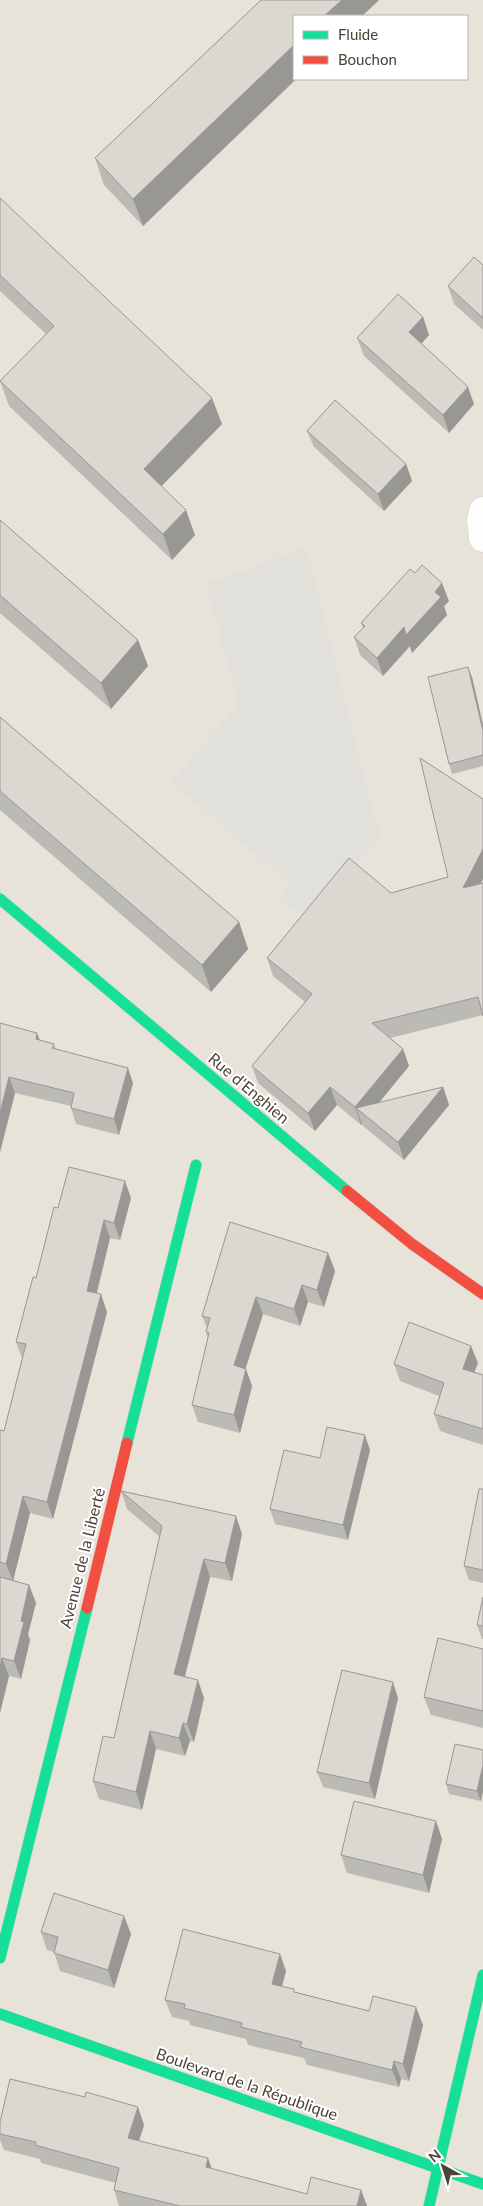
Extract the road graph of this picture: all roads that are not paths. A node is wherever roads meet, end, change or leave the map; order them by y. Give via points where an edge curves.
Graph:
1 (483, 511) edge
2 (483, 538) edge
3 (0, 899) edge
4 (196, 1165) dead end
5 (483, 1294) edge
6 (0, 1958) edge
7 (483, 1975) edge
8 (0, 2014) edge
9 (438, 2168) junction
10 (483, 2184) edge
11 (428, 2206) edge

1 - 2 street
3 - 5 street, Rue d'Enghien via 412,1244
4 - 6 street, Avenue de la Liberté
7 - 9 street
8 - 9 street, Boulevard de la République
9 - 10 street, Boulevard de la République
9 - 11 street

